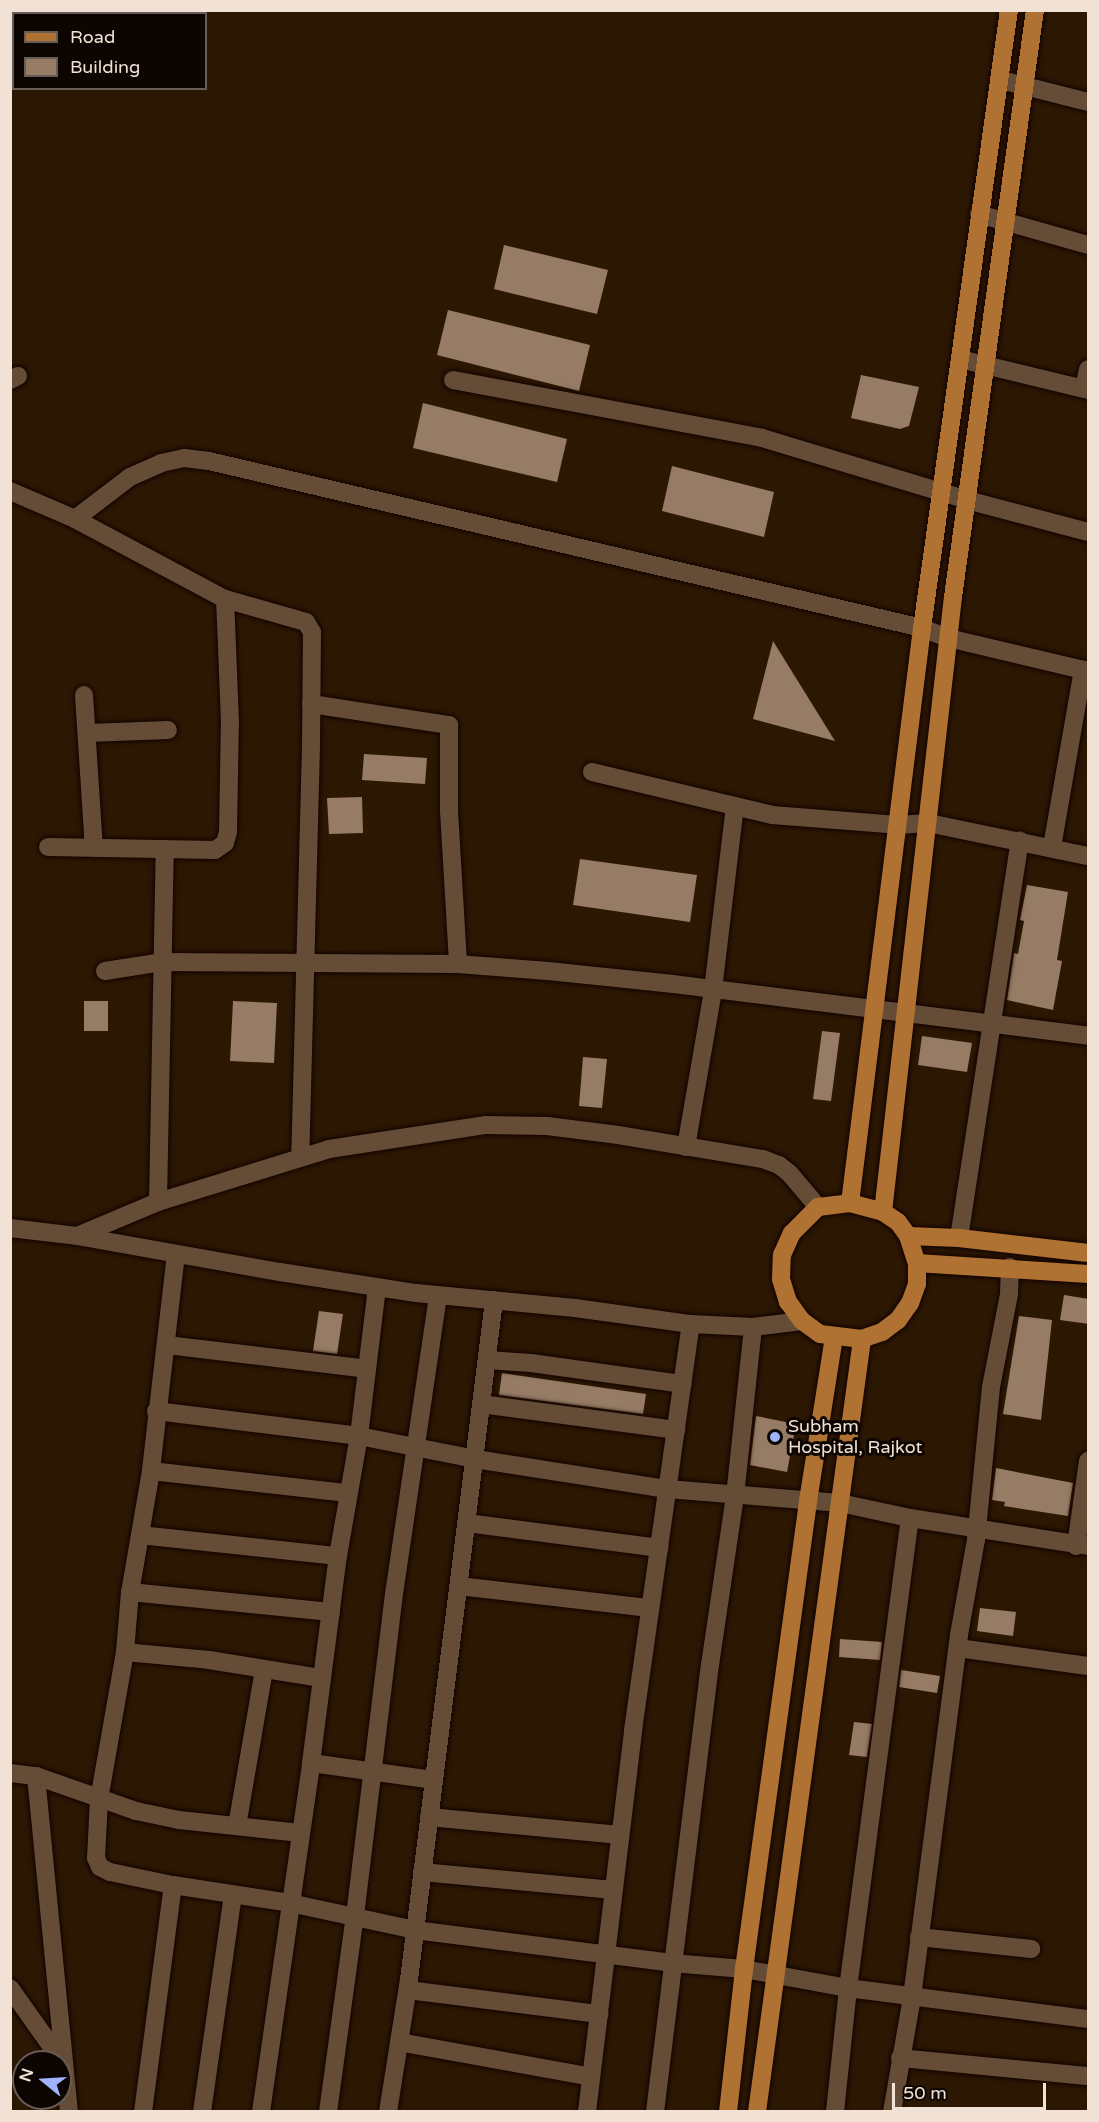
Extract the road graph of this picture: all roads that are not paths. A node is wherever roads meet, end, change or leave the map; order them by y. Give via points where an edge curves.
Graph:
1 (1009, 10) edge
2 (1035, 10) edge
3 (1001, 80) junction
4 (1024, 87) junction
5 (1089, 102) edge
6 (980, 214) junction
7 (1005, 221) junction
8 (1089, 245) edge
9 (960, 358) junction
10 (986, 365) junction
11 (1089, 369) edge
12 (453, 380) dead end
13 (1086, 390) edge
14 (10, 491) edge
15 (940, 491) junction
16 (967, 500) junction
17 (75, 519) junction
18 (1089, 532) edge
19 (225, 599) junction
20 (922, 628) junction
21 (948, 638) junction
22 (1086, 670) edge
23 (84, 695) dead end
24 (311, 704) junction
25 (168, 730) dead end
26 (87, 733) junction
27 (592, 772) dead end
28 (735, 806) junction
29 (928, 823) junction
30 (898, 825) junction
31 (1020, 841) junction
32 (48, 847) dead end
33 (1052, 847) junction
34 (94, 848) junction
35 (165, 849) junction
36 (1089, 856) edge
37 (163, 962) junction
38 (304, 962) junction
39 (458, 964) junction
40 (105, 971) dead end
41 (713, 990) junction
42 (873, 1008) junction
43 (906, 1012) junction
44 (993, 1022) junction
45 (1089, 1036) edge
46 (686, 1147) junction
47 (300, 1157) junction
48 (158, 1202) junction
49 (850, 1203) junction
50 (818, 1207) junction
51 (884, 1212) junction
52 (10, 1228) edge
53 (77, 1236) junction
54 (908, 1236) junction
55 (959, 1238) junction
56 (1089, 1253) edge
57 (176, 1254) junction
58 (917, 1263) junction
59 (1010, 1267) junction
60 (1089, 1274) edge
61 (377, 1287) junction
62 (438, 1295) junction
63 (494, 1300) junction
64 (802, 1321) junction
65 (691, 1324) junction
66 (753, 1327) junction
67 (834, 1337) junction
68 (862, 1339) junction
69 (167, 1345) junction
70 (487, 1360) junction
71 (367, 1369) junction
72 (682, 1384) junction
73 (481, 1404) junction
74 (156, 1411) junction
75 (676, 1430) junction
76 (359, 1436) junction
77 (417, 1447) junction
78 (475, 1459) junction
79 (1089, 1461) edge
80 (152, 1471) junction
81 (668, 1489) junction
82 (348, 1494) junction
83 (735, 1496) junction
84 (808, 1501) junction
85 (840, 1503) junction
86 (910, 1518) junction
87 (467, 1523) junction
88 (977, 1529) junction
89 (140, 1535) junction
90 (1082, 1546) edge
91 (659, 1548) junction
92 (338, 1556) junction
93 (459, 1586) junction
94 (130, 1592) junction
95 (650, 1608) junction
96 (332, 1612) junction
97 (958, 1648) junction
98 (125, 1652) junction
99 (1089, 1666) edge
100 (264, 1669) junction
101 (322, 1678) junction
102 (311, 1763) junction
103 (373, 1772) junction
104 (10, 1773) edge
105 (36, 1776) junction
106 (433, 1780) junction
107 (92, 1796) junction
108 (429, 1817) junction
109 (237, 1826) junction
110 (300, 1833) junction
111 (620, 1835) junction
112 (422, 1872) junction
113 (173, 1885) junction
114 (613, 1890) junction
115 (233, 1895) junction
116 (290, 1903) junction
117 (355, 1916) junction
118 (416, 1930) junction
119 (919, 1937) junction
120 (1030, 1949) dead end
121 (606, 1954) junction
122 (672, 1964) junction
123 (744, 1969) junction
124 (775, 1974) junction
125 (10, 1988) edge
126 (848, 1988) junction
127 (408, 1990) junction
128 (912, 1996) junction
129 (598, 2014) junction
130 (1089, 2019) edge
131 (399, 2042) junction
132 (54, 2050) edge
133 (61, 2050) edge
134 (900, 2058) junction
135 (1089, 2076) edge
136 (591, 2077) junction
137 (143, 2112) edge
138 (202, 2112) edge
139 (261, 2112) edge
140 (328, 2112) edge
141 (388, 2112) edge
142 (587, 2112) edge
143 (655, 2112) edge
144 (728, 2112) edge
145 (758, 2112) edge
146 (836, 2112) edge
147 (892, 2112) edge

1 - 3 main road
2 - 4 main road
3 - 4 street
3 - 6 main road
4 - 5 street
4 - 7 main road
6 - 7 street
6 - 9 main road
7 - 8 street
7 - 10 main road
9 - 10 street
9 - 15 main road
10 - 13 street
10 - 16 main road
11 - 13 street
12 - 15 street via 762,438
14 - 17 street
15 - 16 street
15 - 20 main road
16 - 18 street
16 - 21 main road
17 - 19 street
17 - 20 street via 130,477 161,463 184,458 209,461
19 - 24 street via 306,622 312,632 313,648
19 - 35 street via 230,722 228,832 225,843 214,850
20 - 21 street
20 - 30 main road
21 - 22 street
21 - 29 main road
22 - 33 street
23 - 26 street
24 - 38 street
24 - 39 street via 449,725 449,812
25 - 26 street
26 - 34 street
27 - 28 street
28 - 30 street via 772,815
28 - 41 street
29 - 30 street
29 - 31 street
29 - 43 main road
30 - 42 main road
31 - 33 street
31 - 44 street
32 - 34 street
33 - 36 street
34 - 35 street
35 - 37 street
37 - 38 street
37 - 40 street
37 - 48 street
38 - 39 street
38 - 47 street
39 - 41 street via 548,970
41 - 42 street
41 - 46 street
42 - 43 street
42 - 49 main road
43 - 44 street
43 - 51 main road
44 - 45 street
44 - 55 street
46 - 47 street via 547,1126 486,1125
46 - 50 street via 780,1165
47 - 48 street
48 - 53 street
49 - 50 main road
49 - 51 main road
50 - 64 main road via 792,1233 783,1255 781,1279 788,1302
51 - 54 main road
52 - 53 street
53 - 57 street
54 - 55 main road
54 - 58 main road
55 - 56 main road
57 - 61 street
57 - 69 street
58 - 59 main road
58 - 68 main road via 917,1284 898,1320 882,1332
59 - 60 main road
59 - 88 street via 1009,1294 991,1387
61 - 62 street
61 - 71 street
62 - 63 street
62 - 77 street
63 - 65 street
63 - 70 street
64 - 66 street
64 - 67 main road via 820,1334
65 - 66 street
65 - 72 street
66 - 83 street
67 - 68 main road
67 - 84 main road
68 - 85 main road
69 - 71 street
69 - 74 street
70 - 72 street
70 - 73 street
71 - 76 street
72 - 75 street
73 - 75 street
73 - 78 street
74 - 76 street
74 - 80 street
75 - 81 street
76 - 77 street
76 - 82 street
77 - 78 street
77 - 103 street via 394,1594
78 - 81 street
78 - 87 street
79 - 90 street
80 - 82 street
80 - 89 street
81 - 83 street
81 - 91 street
82 - 92 street
83 - 84 street
83 - 122 street
84 - 85 street
84 - 123 main road
85 - 86 street
85 - 124 main road
86 - 88 street
86 - 126 street
87 - 91 street
87 - 93 street
88 - 90 street
88 - 97 street
89 - 92 street
89 - 94 street
91 - 95 street
92 - 96 street
93 - 95 street
93 - 106 street
94 - 96 street
94 - 98 street
95 - 111 street
96 - 101 street
97 - 99 street
97 - 119 street
98 - 100 street
98 - 107 street
100 - 101 street
100 - 109 street
101 - 102 street
102 - 103 street
102 - 110 street
103 - 106 street
103 - 117 street
104 - 105 street
105 - 107 street
105 - 133 street
106 - 108 street
107 - 109 street via 179,1820
107 - 113 street via 100,1867
108 - 111 street
108 - 112 street
109 - 110 street
110 - 116 street
111 - 114 street
112 - 114 street
112 - 118 street
113 - 115 street
113 - 137 street
114 - 121 street
115 - 116 street
115 - 138 street
116 - 117 street
116 - 139 street
117 - 118 street
117 - 140 street
118 - 121 street
118 - 127 street
119 - 120 street
119 - 128 street
121 - 122 street
121 - 129 street
122 - 123 street
122 - 143 street
123 - 124 street
123 - 144 main road
124 - 126 street
124 - 145 main road
125 - 132 street
126 - 128 street
126 - 146 street
127 - 129 street
127 - 131 street
128 - 130 street
128 - 134 street
129 - 136 street
131 - 136 street
131 - 141 street
134 - 135 street
134 - 147 street
136 - 142 street

